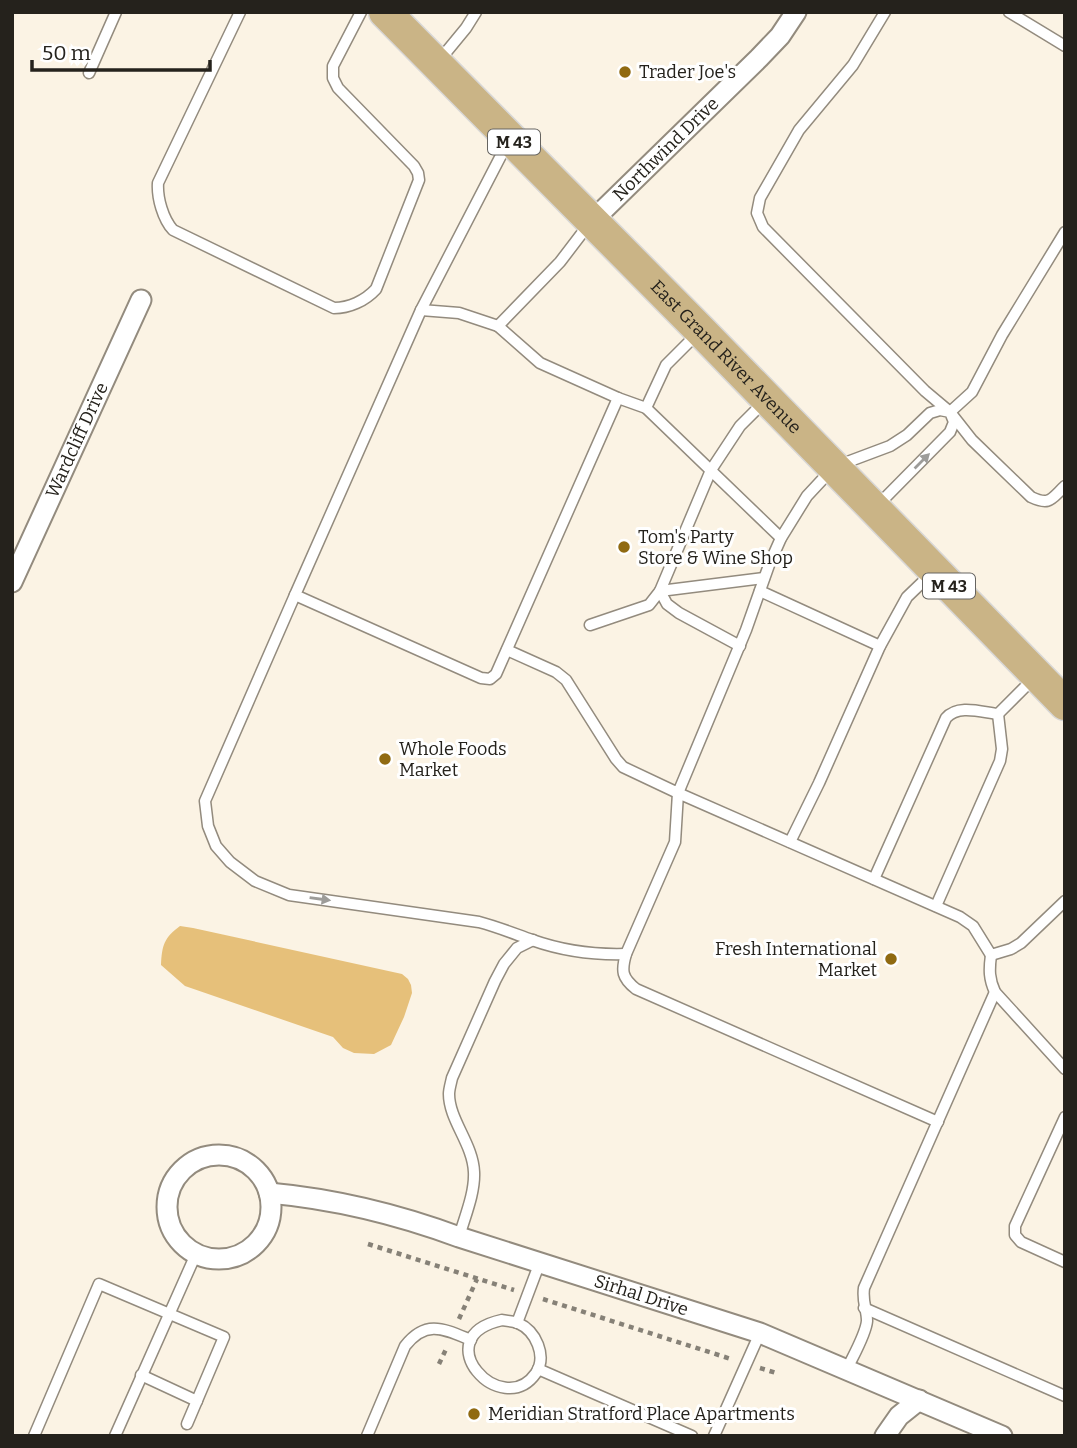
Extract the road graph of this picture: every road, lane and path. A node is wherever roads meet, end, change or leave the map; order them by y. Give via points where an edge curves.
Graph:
1 (116, 12) edge
2 (240, 12) edge
3 (361, 12) edge
4 (385, 12) edge
5 (476, 12) edge
6 (796, 12) edge
7 (885, 12) edge
8 (1009, 12) edge
9 (1065, 46) edge
10 (436, 64) junction
11 (89, 73) dead end
12 (510, 138) junction
13 (592, 221) junction
14 (1065, 232) edge
15 (141, 300) dead end
16 (421, 310) junction
17 (498, 326) junction
18 (700, 330) junction
19 (618, 398) junction
20 (767, 400) junction
21 (646, 408) junction
22 (950, 412) junction
23 (834, 467) junction
24 (710, 470) junction
25 (1065, 486) edge
26 (874, 509) junction
27 (781, 538) junction
28 (17, 558) edge
29 (934, 570) junction
30 (764, 578) junction
31 (12, 582) edge
32 (760, 591) junction
33 (660, 592) junction
34 (295, 595) junction
35 (590, 625) dead end
36 (740, 646) junction
37 (880, 646) junction
38 (507, 649) junction
39 (1037, 676) junction
40 (1065, 704) edge
41 (998, 714) junction
42 (678, 793) junction
43 (790, 842) junction
44 (874, 879) junction
45 (1065, 901) edge
46 (936, 906) junction
47 (533, 940) junction
48 (626, 954) junction
49 (991, 955) junction
50 (995, 992) junction
51 (1065, 1069) edge
52 (1065, 1117) edge
53 (938, 1122) junction
54 (269, 1193) junction
55 (459, 1237) junction
56 (368, 1244) dead end
57 (196, 1254) junction
58 (540, 1262) junction
59 (1065, 1262) edge
60 (528, 1294) junction
61 (864, 1308) junction
62 (169, 1313) junction
63 (517, 1323) junction
64 (760, 1332) junction
65 (471, 1340) junction
66 (746, 1363) junction
67 (538, 1369) junction
68 (848, 1369) junction
69 (776, 1373) dead end
70 (141, 1375) junction
71 (1065, 1395) edge
72 (919, 1400) junction
73 (197, 1401) junction
74 (187, 1424) dead end
75 (34, 1436) edge
76 (115, 1436) edge
77 (367, 1436) edge
78 (692, 1436) edge
79 (714, 1436) edge
80 (885, 1436) edge
81 (1002, 1436) edge

1 - 11 lane
2 - 3 lane via 158,183 167,224 334,308 368,297 376,289 419,180 414,166 333,78 333,66
4 - 10 main road, East Grand River Avenue / M 43
5 - 10 lane
6 - 13 street, Northwind Drive via 759,58
7 - 22 lane via 853,65 799,130 760,198 757,214 763,227
8 - 9 lane
10 - 12 main road, East Grand River Avenue / M 43
12 - 13 main road, East Grand River Avenue / M 43
12 - 16 lane
13 - 17 lane via 560,262
13 - 18 main road, East Grand River Avenue / M 43
14 - 22 lane via 978,383
15 - 28 street, Wardcliff Drive
16 - 17 lane via 459,313
16 - 34 lane
17 - 19 lane via 540,363
18 - 20 main road, East Grand River Avenue / M 43
18 - 21 lane via 666,365
19 - 21 lane
19 - 38 lane
20 - 23 main road, East Grand River Avenue / M 43
20 - 24 lane via 740,426
21 - 24 lane
22 - 23 lane via 930,413 890,446
22 - 25 lane via 1031,497 1050,500
26 -> 22 lane via 950,432 954,422
23 - 26 main road, East Grand River Avenue / M 43
23 - 27 lane via 807,496
24 - 27 lane
24 - 33 lane
26 - 29 main road, East Grand River Avenue / M 43
27 - 30 lane
28 - 31 street, Wardcliff Drive
29 - 37 lane via 907,597
29 - 39 main road, East Grand River Avenue / M 43
30 - 32 lane
30 - 33 lane
32 - 36 lane
32 - 37 lane
33 - 35 lane via 639,610
33 - 36 lane via 679,613
34 - 38 lane via 481,678 496,674
34 -> 47 lane via 205,801 216,846 255,881 289,895 479,922
36 - 42 lane
37 - 43 lane
38 - 42 lane via 566,680 623,767
39 - 40 main road, East Grand River Avenue / M 43
39 - 41 lane
41 - 44 lane via 960,709 946,718
41 - 46 lane via 1000,761
42 - 43 lane
42 - 48 lane via 675,842
43 - 44 lane
44 - 46 lane
45 - 49 lane via 1021,943
46 - 49 lane via 973,926
47 - 48 lane via 601,955
47 - 55 lane via 517,948 504,964 452,1078 452,1112 471,1153 474,1173
48 - 53 lane via 623,974 636,989
49 - 50 lane via 989,981
50 - 51 lane
50 - 53 lane
52 - 59 lane via 1015,1226 1021,1242
53 - 61 lane via 864,1288
54 - 55 street, Sirhal Drive via 379,1210
54 - 57 street via 268,1227 246,1252 213,1259
54 - 57 street via 262,1177 234,1157 200,1158 185,1167 174,1180 167,1213 172,1230
55 - 58 street, Sirhal Drive
56 - 60 path
57 - 62 lane
58 - 60 lane
58 - 64 street, Sirhal Drive
60 - 63 lane
60 - 66 path
61 - 68 lane via 866,1327
61 - 71 lane
62 - 70 lane
62 - 73 lane via 225,1337
62 - 75 lane via 99,1284
63 - 65 lane via 489,1323
63 - 67 lane via 531,1332 538,1344
64 - 66 lane
64 - 68 street, Sirhal Drive
65 - 67 lane via 472,1367 492,1384 520,1386
65 - 77 lane via 435,1328 412,1337
66 - 69 path
66 - 79 lane
67 - 78 lane
68 - 72 street, Sirhal Drive
70 - 73 lane
70 - 76 lane
72 - 80 street via 899,1416
72 - 81 street, Sirhal Drive
73 - 74 lane

